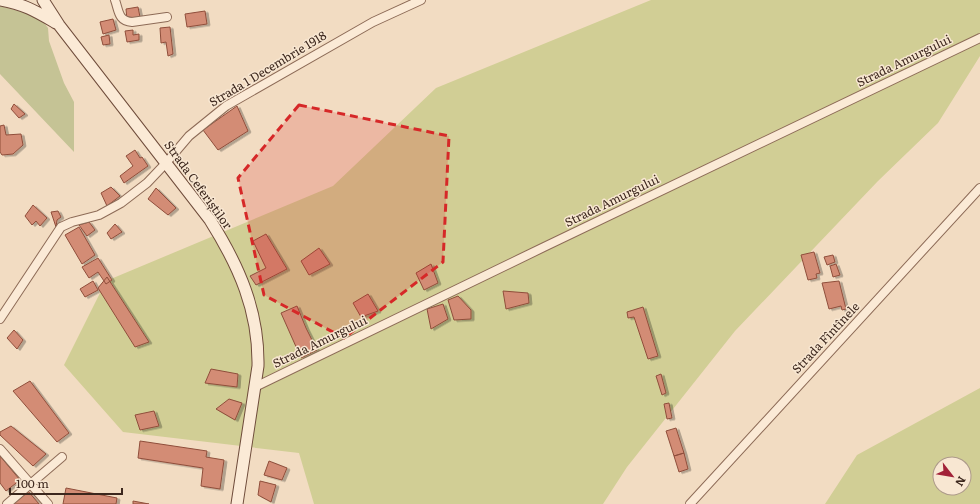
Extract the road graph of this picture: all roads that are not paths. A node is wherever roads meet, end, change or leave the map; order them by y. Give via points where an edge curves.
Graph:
1 (1, 0) edge
2 (31, 0) edge
3 (43, 0) edge
4 (49, 0) edge
5 (115, 0) edge
6 (421, 0) edge
7 (167, 17) dead end
8 (59, 25) junction
9 (980, 38) edge
10 (166, 163) junction
11 (980, 188) edge
12 (0, 319) edge
13 (255, 386) junction
14 (0, 449) edge
15 (62, 456) dead end
16 (30, 484) junction
17 (7, 504) edge
18 (48, 504) edge
19 (237, 504) edge
20 (690, 504) edge

1 - 8 street via 31,8
2 - 8 street
3 - 8 street
4 - 8 street
5 - 7 street via 119,14 126,22
6 - 10 street, Strada 1 Decembrie 1918 via 373,22 226,106 189,136
8 - 10 street, Strada Ceferiștilor
9 - 13 street, Strada Amurgului
10 - 12 street, Strada 1 Decembrie 1918 via 147,183 112,209 61,227
10 - 13 street, Strada Ceferiștilor via 210,220 236,265 245,287 257,337
11 - 20 street, Strada Fîntînele
13 - 19 street, Strada Ceferiștilor
14 - 16 street
15 - 16 street
16 - 17 street
16 - 18 street

